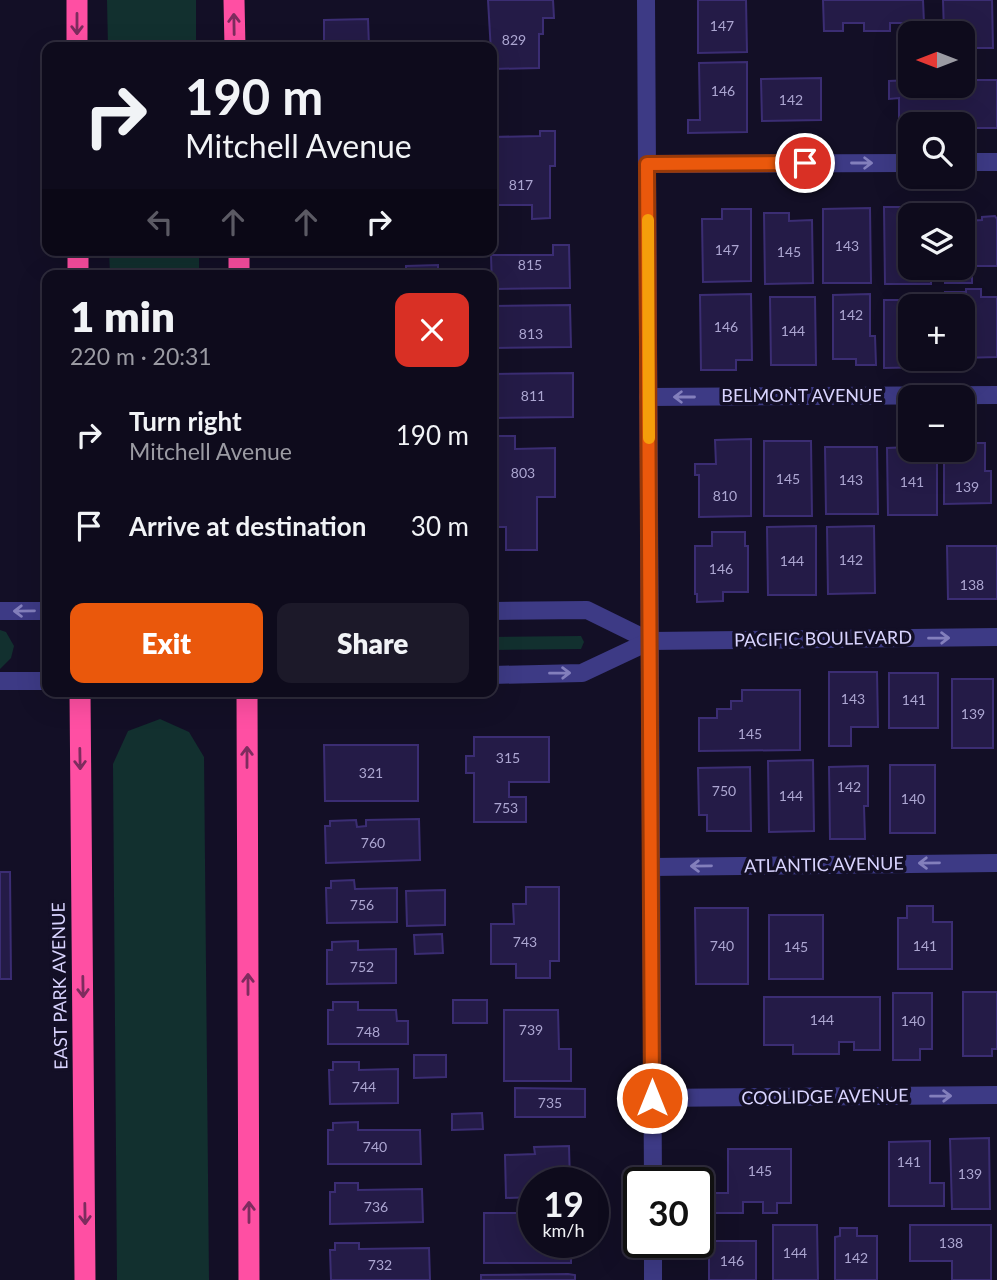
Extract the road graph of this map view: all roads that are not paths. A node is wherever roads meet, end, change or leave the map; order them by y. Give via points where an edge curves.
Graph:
1 (77, 0) edge
2 (234, 0) edge
3 (646, 0) edge
4 (77, 42) edge
5 (235, 42) edge
6 (975, 162) edge
7 (997, 162) edge
8 (898, 163) edge
9 (647, 164) junction
10 (997, 394) edge
11 (648, 397) junction
12 (0, 611) edge
13 (42, 611) edge
14 (497, 611) edge
15 (997, 637) edge
16 (650, 641) junction
17 (497, 675) edge
18 (0, 681) edge
19 (42, 681) edge
20 (80, 697) edge
21 (247, 697) edge
22 (997, 863) edge
23 (651, 867) junction
24 (997, 1095) edge
25 (652, 1098) junction
26 (653, 1167) edge
27 (653, 1258) edge
28 (85, 1280) edge
29 (249, 1280) edge
30 (653, 1280) edge

1 -> 4 highway
5 -> 2 highway
3 - 9 street
6 - 7 street
9 -> 8 street
9 - 11 street
10 -> 11 street, BELMONT AVENUE
11 - 16 street
13 -> 12 street
14 - 16 street, PACIFIC BOULEVARD via 587,610
16 -> 15 street, PACIFIC BOULEVARD
17 -> 16 street, PACIFIC BOULEVARD via 582,673
16 - 23 street
18 - 19 street
20 -> 28 highway, EAST PARK AVENUE
29 -> 21 highway
22 -> 23 street, ATLANTIC AVENUE
23 - 25 street
25 -> 24 street, COOLIDGE AVENUE
25 - 26 street
27 - 30 street

